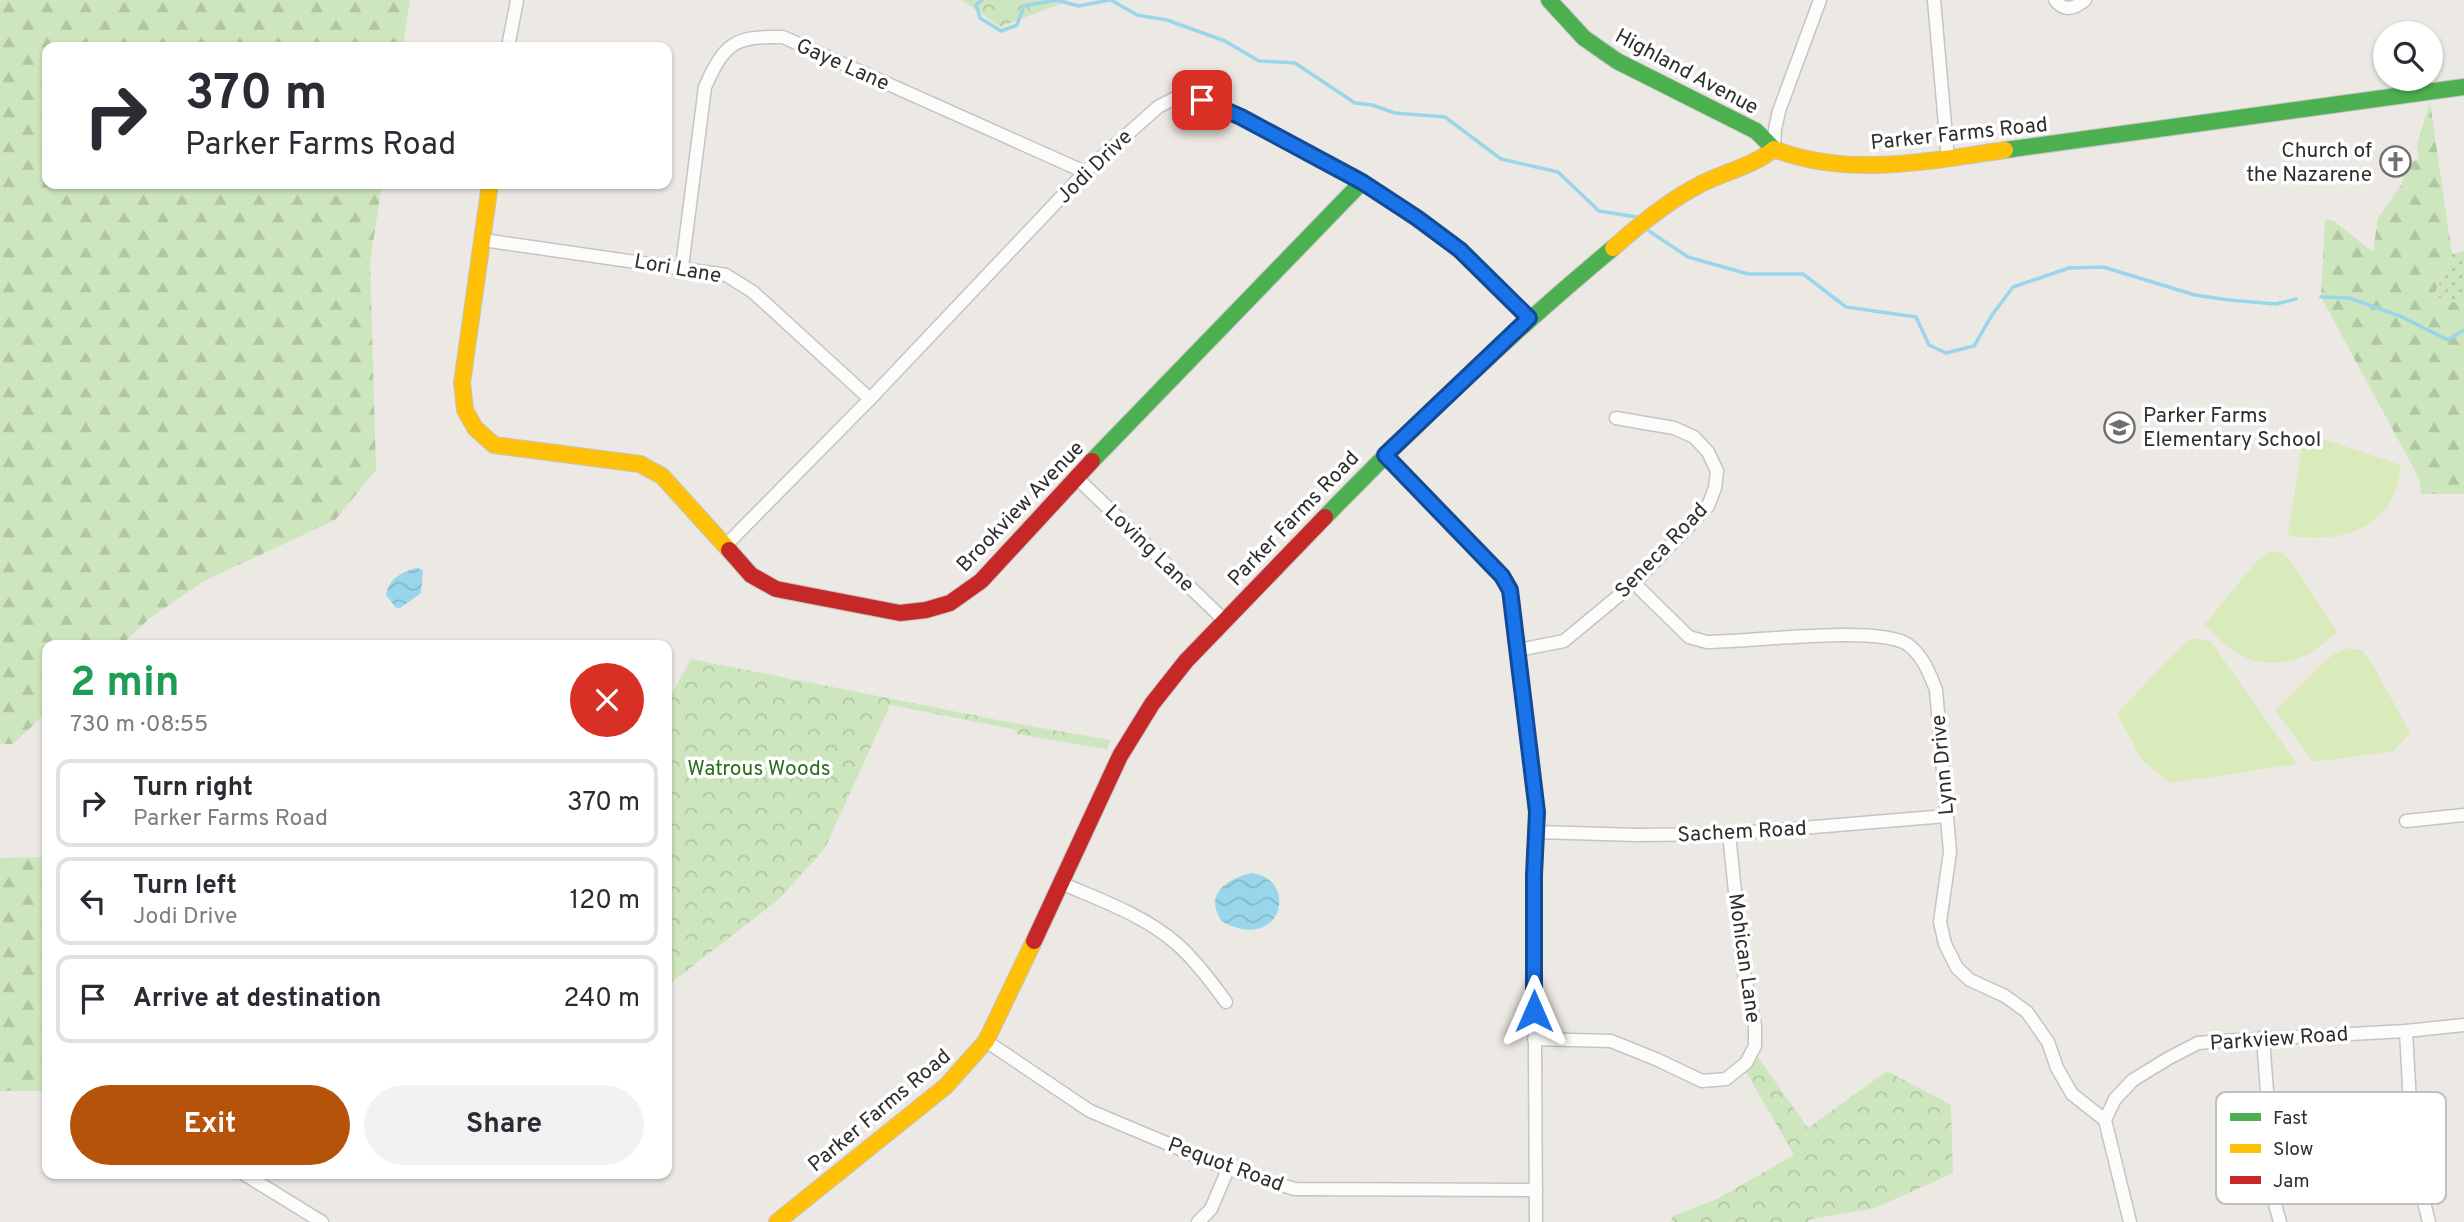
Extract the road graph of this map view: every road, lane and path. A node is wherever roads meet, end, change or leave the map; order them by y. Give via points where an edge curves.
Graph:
1 (517, 0) edge
2 (1549, 0) edge
3 (1820, 0) edge
4 (1934, 0) edge
5 (2054, 0) edge
6 (2085, 0) edge
7 (509, 42) edge
8 (2464, 88) edge
9 (1774, 149) junction
10 (1948, 159) junction
11 (1085, 172) junction
12 (1362, 182) junction
13 (489, 189) edge
14 (482, 240) junction
15 (682, 267) junction
16 (1529, 318) junction
17 (870, 399) junction
18 (1616, 418) dead end
19 (1385, 455) junction
20 (1076, 477) junction
21 (725, 546) junction
22 (1633, 583) junction
23 (1224, 620) junction
24 (1518, 650) junction
25 (2464, 815) edge
26 (1947, 816) junction
27 (2406, 821) dead end
28 (1537, 832) junction
29 (1729, 834) junction
30 (1061, 883) junction
31 (1226, 1002) dead end
32 (2464, 1025) edge
33 (2406, 1031) junction
34 (2263, 1037) junction
35 (1534, 1039) junction
36 (986, 1041) junction
37 (2267, 1092) edge
38 (2409, 1092) edge
39 (2105, 1120) junction
40 (1228, 1169) junction
41 (252, 1179) edge
42 (1536, 1190) junction
43 (2275, 1204) edge
44 (2424, 1204) edge
45 (322, 1222) edge
46 (777, 1222) edge
47 (1198, 1222) edge
48 (1536, 1222) edge
49 (2130, 1222) edge
50 (2280, 1222) edge
51 (2429, 1222) edge

1 - 7 street
2 - 9 street, Highland Avenue via 1584,38 1617,61 1756,131
3 - 9 street via 1779,111
4 - 10 street
5 - 6 street via 2067,9
8 - 10 street, Parker Farms Road
9 - 10 street, Parker Farms Road via 1797,158 1840,164
9 - 16 street, Parker Farms Road via 1674,199
11 - 12 street, Jodi Drive via 1157,107 1177,97 1202,100 1231,113
11 - 15 street, Gaye Lane via 783,37 754,37 734,44 715,64 705,87
11 - 17 street, Jodi Drive
12 - 16 street, Jodi Drive via 1460,250
12 - 20 street, Brookview Avenue
13 - 14 street, Brookview Avenue
14 - 15 street, Lori Lane
14 - 21 street, Brookview Avenue via 462,383 465,411 475,428 494,444 640,464 662,476
15 - 17 street, Lori Lane via 726,275 753,292
16 - 19 street, Parker Farms Road
17 - 21 street, Jodi Drive
18 - 22 street, Seneca Road via 1674,428 1693,437 1708,452 1717,471 1708,506
19 - 23 street, Parker Farms Road
19 - 24 street via 1502,576 1510,590
20 - 21 street, Brookview Avenue via 981,580 950,603 926,610 900,613 776,589 751,575
20 - 23 street, Loving Lane
22 - 24 street, Seneca Road via 1564,641
22 - 26 street, Lynn Drive via 1689,637 1707,642 1871,635 1907,645 1930,673 1936,690
23 - 30 street, Parker Farms Road via 1177,671 1136,726
24 - 28 street
25 - 27 street
26 - 29 street, Sachem Road
26 - 39 street, Lynn Drive via 1950,852 1940,922 1957,968 1969,980 2027,1012 2048,1042 2072,1094
28 - 29 street, Sachem Road
28 - 35 street
29 - 35 street, Mohican Lane via 1743,968 1755,1025 1755,1046 1746,1063 1726,1079 1702,1081 1611,1041
30 - 31 street via 1129,912 1175,942
30 - 36 street, Parker Farms Road
32 - 33 street, Parkview Road
33 - 34 street, Parkview Road
33 - 38 street
34 - 37 street
34 - 39 street, Parkview Road via 2198,1043 2169,1058 2133,1080 2115,1099
35 - 42 street
36 - 40 street, Pequot Road via 1090,1111
36 - 46 street, Parker Farms Road via 946,1086
39 - 49 street
40 - 42 street, Pequot Road via 1294,1189
40 - 47 street via 1211,1209
41 - 45 street
42 - 48 street
43 - 50 street
44 - 51 street

